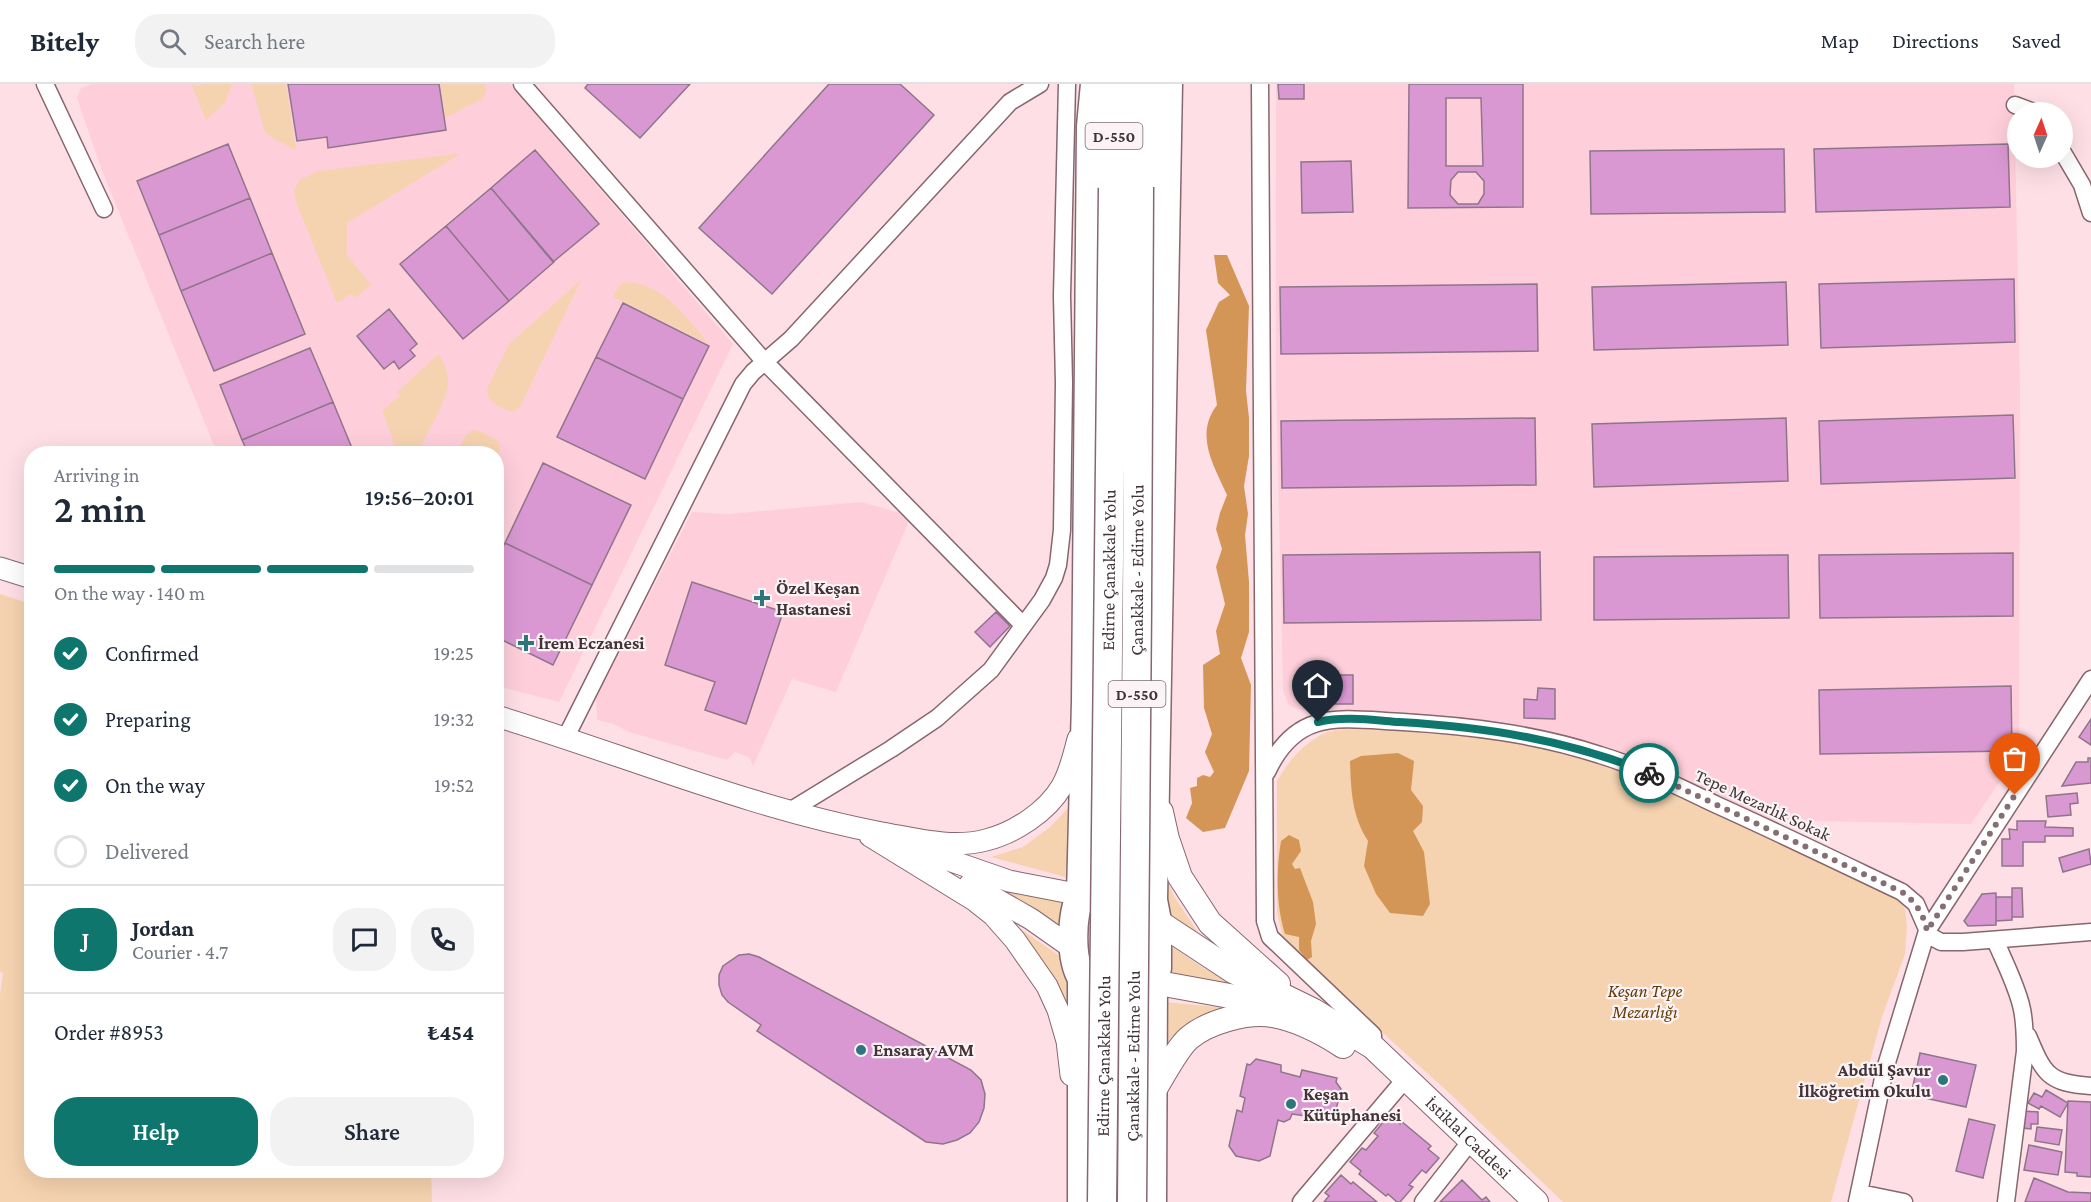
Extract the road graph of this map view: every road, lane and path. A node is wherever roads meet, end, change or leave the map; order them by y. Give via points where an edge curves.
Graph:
1 (45, 84) edge
2 (522, 84) edge
3 (1040, 84) edge
4 (1067, 84) edge
5 (1095, 84) edge
6 (1115, 84) edge
7 (1142, 84) edge
8 (1168, 84) edge
9 (1260, 84) edge
10 (2072, 168) edge
11 (1126, 188) junction
12 (104, 209) dead end
13 (2091, 213) edge
14 (764, 361) junction
15 (0, 568) edge
16 (24, 576) edge
17 (1023, 625) junction
18 (2091, 679) edge
19 (1086, 701) junction
20 (504, 718) edge
21 (566, 737) junction
22 (1265, 778) junction
23 (1155, 786) junction
24 (788, 812) junction
25 (860, 829) junction
26 (1081, 895) junction
27 (1155, 911) junction
28 (1927, 931) junction
29 (2091, 932) edge
30 (1995, 939) junction
31 (1075, 950) junction
32 (1082, 978) junction
33 (1154, 982) junction
34 (1306, 1017) junction
35 (2024, 1027) junction
36 (1373, 1047) junction
37 (1407, 1077) junction
38 (2091, 1086) edge
39 (1153, 1092) junction
40 (1470, 1142) junction
41 (1089, 1196) edge
42 (1858, 1197) edge
43 (1132, 1202) edge
44 (1152, 1202) edge
45 (1301, 1202) edge
46 (1423, 1202) edge
47 (1536, 1202) edge
48 (1904, 1202) edge
49 (2006, 1202) edge

1 - 12 street
2 - 14 street
3 - 14 street via 1010,102 790,339
4 - 17 street via 1062,530 1054,578
5 - 19 highway via 1091,126
6 - 11 highway, Edirne Çanakkale Yolu / D-550
7 - 11 highway, Çanakkale - Edirne Yolu / D-550
8 - 23 highway
9 - 22 street
10 - 13 street
11 - 41 highway, Edirne Çanakkale Yolu / D-550, bridge
11 - 43 highway, Çanakkale - Edirne Yolu / D-550, bridge via 1137,630
14 - 17 street
14 - 21 street via 743,384
15 - 16 street
17 - 24 street via 991,670 937,718
18 - 28 street
19 - 25 street via 1062,787 1032,818 1012,830 966,844
19 - 26 highway
20 - 21 street
21 - 24 street
22 - 28 street, Tepe Mezarlık Sokak via 1288,739 1307,726 1330,719 1457,725 1548,741 1650,774 1902,892 1916,904
22 - 36 street via 1264,907 1270,937 1373,1035
23 - 27 highway
23 - 34 main road via 1180,877 1210,923 1279,985
24 - 25 street
25 - 26 street via 1009,881
25 - 31 street via 1004,903
25 - 41 street via 993,915 1047,986 1067,1041
26 - 27 highway via 1111,886 1143,892
26 - 31 highway via 1076,904
27 - 33 highway
27 - 34 main road via 1233,971
28 - 30 street via 1941,942
28 - 42 street via 1885,1069
29 - 30 street
30 - 35 street via 2015,984
31 - 32 highway
32 - 33 highway via 1098,986 1130,989
32 - 41 highway
33 - 34 main road via 1257,1001
33 - 39 highway
34 - 36 main road, İstiklal Caddesi
34 - 37 main road via 1384,1072
34 - 39 main road via 1257,1015 1207,1026 1186,1040
35 - 38 street via 2049,1074 2062,1083
35 - 49 street via 2025,1051
36 - 37 main road, İstiklal Caddesi
37 - 40 main road, İstiklal Caddesi
37 - 45 street
39 - 44 highway
40 - 46 street
40 - 47 main road, İstiklal Caddesi
42 - 48 street

